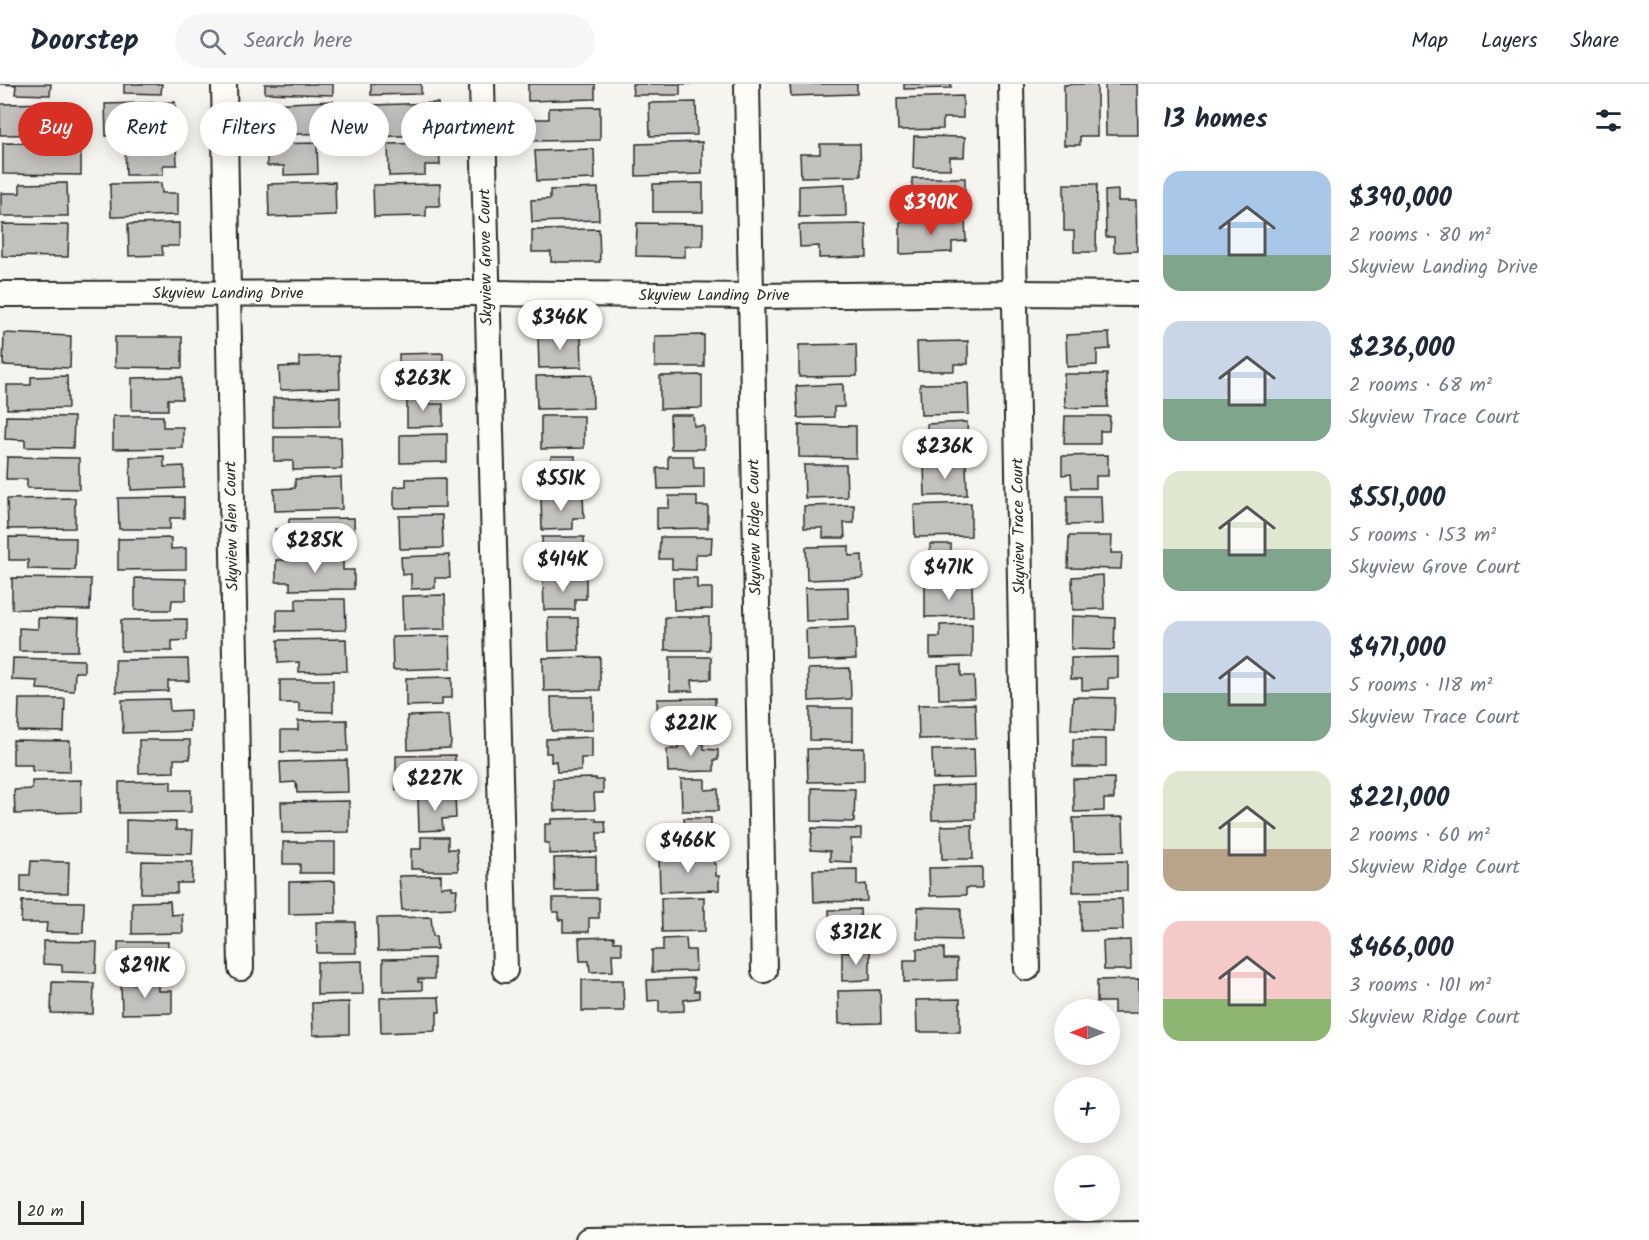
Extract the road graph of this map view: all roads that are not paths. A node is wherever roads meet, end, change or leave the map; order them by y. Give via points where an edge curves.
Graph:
1 (224, 84) edge
2 (482, 84) edge
3 (747, 84) edge
4 (1011, 84) edge
5 (228, 293) junction
6 (487, 293) junction
7 (1014, 293) junction
8 (0, 294) edge
9 (1139, 294) edge
10 (751, 296) junction
11 (241, 968) dead end
12 (1027, 968) dead end
13 (505, 969) dead end
14 (764, 970) dead end
15 (1139, 1234) edge
16 (588, 1240) edge

1 - 5 street, Skyview Glen Court
2 - 6 street, Skyview Grove Court
3 - 10 street, Skyview Ridge Court
4 - 7 street, Skyview Trace Court
5 - 6 street, Skyview Landing Drive
5 - 8 street, Skyview Landing Drive
5 - 11 street, Skyview Glen Court
6 - 10 street, Skyview Landing Drive
6 - 13 street, Skyview Grove Court
7 - 9 street, Skyview Landing Drive
7 - 10 street, Skyview Landing Drive
7 - 12 street, Skyview Trace Court
10 - 14 street, Skyview Ridge Court
15 - 16 street

